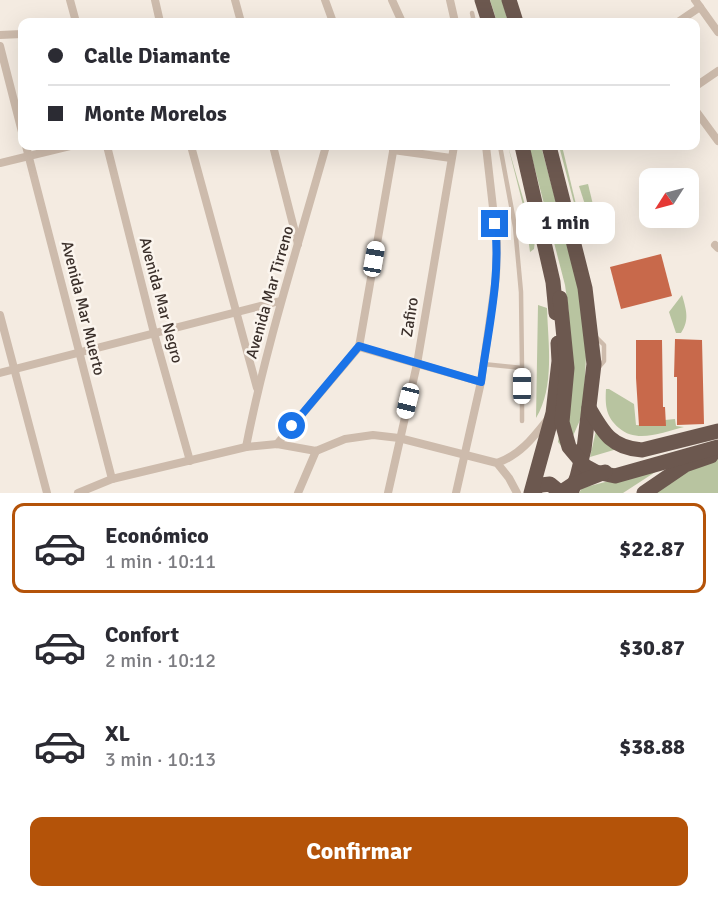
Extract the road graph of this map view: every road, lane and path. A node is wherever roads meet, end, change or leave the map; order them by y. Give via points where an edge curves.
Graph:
1 (70, 0) edge
2 (155, 0) edge
3 (235, 0) edge
4 (325, 0) edge
5 (392, 0) edge
6 (450, 0) edge
7 (482, 0) edge
8 (509, 0) edge
9 (697, 3) edge
10 (472, 13) dead end
11 (75, 18) edge
12 (159, 18) edge
13 (240, 18) edge
14 (332, 18) edge
15 (400, 18) edge
16 (454, 18) edge
17 (473, 18) edge
18 (488, 18) edge
19 (515, 18) edge
20 (682, 18) edge
21 (718, 32) edge
22 (18, 34) edge
23 (0, 35) edge
24 (0, 46) edge
25 (718, 71) edge
26 (700, 83) edge
27 (18, 116) edge
28 (700, 116) edge
29 (718, 141) edge
30 (27, 150) edge
31 (54, 150) edge
32 (107, 150) edge
33 (192, 150) edge
34 (274, 150) edge
35 (325, 150) edge
36 (393, 150) edge
37 (405, 150) edge
38 (453, 150) edge
39 (486, 150) edge
40 (501, 150) edge
41 (523, 150) edge
42 (550, 150) edge
43 (29, 156) junction
44 (451, 158) junction
45 (0, 163) edge
46 (298, 244) junction
47 (553, 282) junction
48 (280, 301) junction
49 (235, 312) junction
50 (0, 315) edge
51 (154, 333) junction
52 (359, 346) junction
53 (80, 352) junction
54 (417, 364) junction
55 (483, 364) junction
56 (522, 368) junction
57 (14, 369) junction
58 (0, 372) edge
59 (481, 382) junction
60 (257, 389) junction
61 (589, 408) junction
62 (553, 413) junction
63 (522, 421) dead end
64 (718, 433) edge
65 (399, 438) junction
66 (277, 444) junction
67 (246, 447) junction
68 (718, 447) edge
69 (316, 451) junction
70 (464, 454) junction
71 (718, 454) edge
72 (190, 461) junction
73 (497, 463) junction
74 (112, 479) junction
75 (532, 491) edge
76 (47, 493) edge
77 (78, 493) edge
78 (298, 493) edge
79 (388, 493) edge
80 (456, 493) edge
81 (517, 493) edge
82 (560, 493) edge
83 (571, 493) edge
84 (644, 493) edge

1 - 11 street
2 - 12 street
3 - 13 street
4 - 14 street
5 - 15 street
6 - 16 street
7 - 18 highway
8 - 19 highway
9 - 20 street
9 - 21 street
10 - 17 lane
22 - 23 street
24 - 27 street
25 - 26 street
28 - 29 street
30 - 43 street, Avenida Mar Muerto
31 - 43 street
32 - 51 street, Avenida Mar Negro
33 - 49 street
34 - 46 street
35 - 46 street, Avenida Mar Tirreno
36 - 52 street
37 - 44 street
38 - 44 street, Zafiro
39 - 55 street via 497,243
40 - 56 lane via 515,227
41 - 47 highway
42 - 61 highway via 585,288 594,364
43 - 45 street
43 - 53 street, Avenida Mar Muerto
44 - 54 street, Zafiro
46 - 48 street, Avenida Mar Tirreno
47 - 62 highway via 559,361
47 - 68 highway, bridge via 560,298 566,358 562,422 569,447 585,466 606,475 625,474
48 - 49 street
48 - 60 street, Avenida Mar Tirreno
49 - 51 street
49 - 60 street
50 - 57 street
51 - 53 street
51 - 72 street, Avenida Mar Negro
52 - 54 street
52 - 66 street
53 - 57 street
53 - 74 street, Avenida Mar Muerto
54 - 59 street
54 - 65 street, Zafiro
55 - 56 lane
55 - 59 street
56 - 63 lane
57 - 58 street
57 - 76 street
59 - 70 street
60 - 67 street, Avenida Mar Tirreno
61 - 64 highway via 608,438 629,450
61 - 83 highway via 584,448
62 - 73 street via 532,440
62 - 75 highway
64 - 82 highway, bridge via 703,442 593,476
65 - 69 street via 363,436
65 - 70 street
65 - 79 street, Zafiro
66 - 67 street
66 - 69 street
67 - 72 street
69 - 78 street
70 - 73 street
70 - 80 street
71 - 84 highway via 685,465
72 - 74 street
73 - 81 street
74 - 77 street
75 - 82 highway via 550,484

